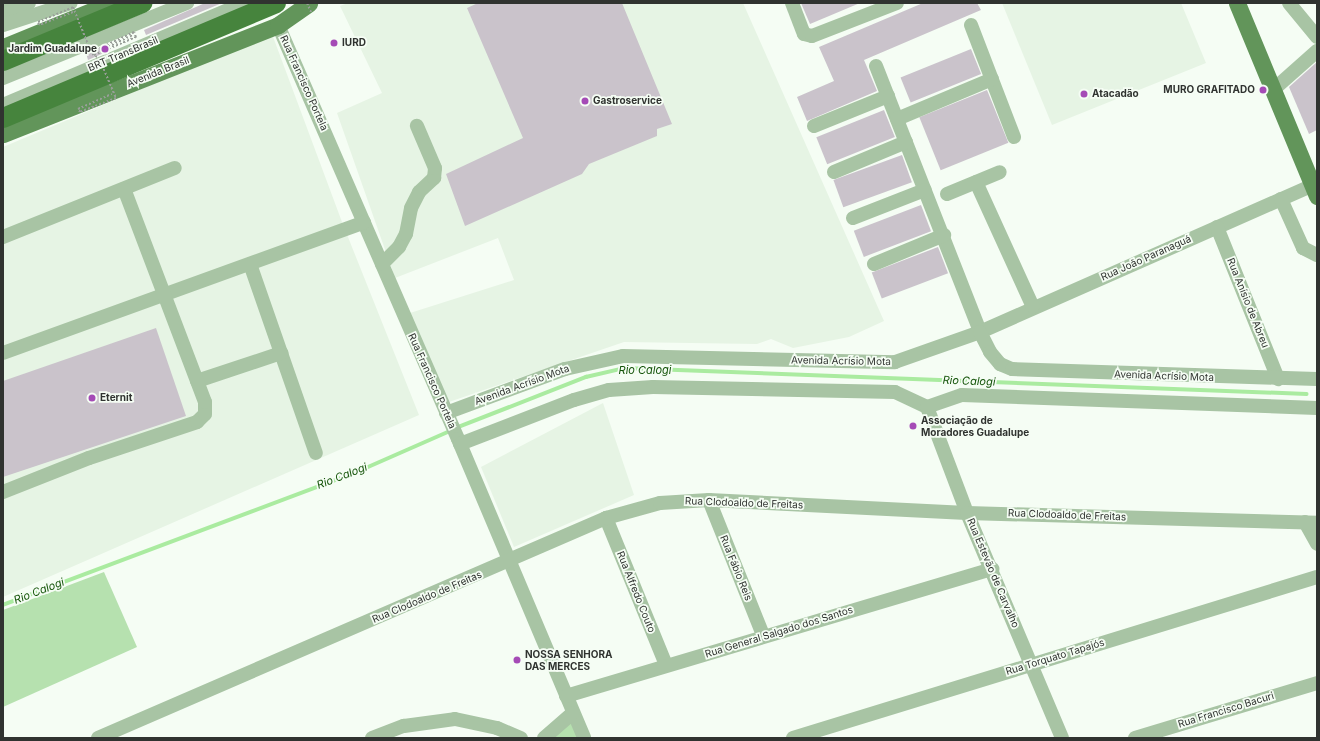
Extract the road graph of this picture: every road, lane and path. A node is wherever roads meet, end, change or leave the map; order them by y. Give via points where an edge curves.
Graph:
1 (28, 3) edge
2 (111, 3) edge
3 (142, 3) edge
4 (187, 3) edge
5 (244, 3) edge
6 (276, 3) edge
7 (792, 3) edge
8 (1237, 3) edge
9 (1289, 3) edge
10 (892, 4) edge
11 (309, 6) edge
12 (72, 8) edge
13 (3, 12) edge
14 (3, 25) edge
15 (278, 25) junction
16 (970, 25) dead end
17 (133, 35) dead end
18 (1317, 37) edge
19 (3, 47) edge
20 (1317, 51) edge
21 (94, 56) junction
22 (3, 61) edge
23 (876, 66) dead end
24 (3, 78) edge
25 (992, 79) junction
26 (1273, 90) junction
27 (112, 94) dead end
28 (888, 96) junction
29 (3, 105) edge
30 (3, 118) edge
31 (897, 119) junction
32 (417, 126) dead end
33 (814, 126) dead end
34 (3, 134) edge
35 (1014, 137) dead end
36 (906, 142) junction
37 (175, 168) dead end
38 (834, 172) dead end
39 (1000, 172) dead end
40 (1313, 179) edge
41 (976, 182) junction
42 (124, 189) junction
43 (925, 190) junction
44 (947, 194) dead end
45 (1281, 199) junction
46 (852, 218) dead end
47 (364, 222) junction
48 (1217, 227) junction
49 (944, 235) junction
50 (3, 236) edge
51 (1317, 255) edge
52 (250, 264) junction
53 (382, 264) junction
54 (874, 264) dead end
55 (164, 295) junction
56 (1033, 307) junction
57 (980, 332) junction
58 (3, 353) edge
59 (281, 353) junction
60 (1278, 379) junction
61 (1317, 379) edge
62 (197, 381) junction
63 (927, 407) junction
64 (1317, 408) edge
65 (447, 415) junction
66 (459, 441) junction
67 (316, 453) dead end
68 (3, 492) edge
69 (709, 500) junction
70 (967, 513) junction
71 (606, 518) junction
72 (1311, 523) edge
73 (1317, 544) edge
74 (510, 562) junction
75 (992, 569) junction
76 (1317, 577) edge
77 (763, 636) junction
78 (1030, 664) junction
79 (666, 666) junction
80 (1317, 683) edge
81 (566, 696) junction
82 (573, 713) junction
83 (98, 738) edge
84 (372, 738) edge
85 (521, 738) edge
86 (544, 738) edge
87 (584, 738) edge
88 (793, 738) edge
89 (1062, 738) edge
90 (1135, 738) edge

1 - 13 street
2 - 19 main road
3 - 22 highway
4 - 24 street
5 - 29 street, BRT TransBrasil
6 - 30 highway, Avenida Brasil
7 - 10 street via 804,34 808,36
8 - 26 main road
9 - 18 street
11 - 15 main road, Avenida Brasil
12 - 14 street
12 - 21 path, bridge via 39,25 38,22 73,7
15 - 34 main road, Avenida Brasil
15 - 47 street, Rua Francisco Portela
16 - 25 street
17 - 21 path, bridge via 101,50 100,48 134,32 136,37
20 - 26 street
21 - 27 path, bridge via 98,58 116,98 80,112 78,109
23 - 28 street
25 - 31 street
25 - 35 street
26 - 40 main road
28 - 31 street
28 - 33 street
31 - 36 street
32 - 53 street via 435,168 434,178 419,192 411,208 406,234 399,247
36 - 38 street
36 - 43 street
37 - 42 street
39 - 41 street
40 - 45 street, Rua João Paranaguá
41 - 44 street
41 - 56 street
42 - 50 street
42 - 55 street
43 - 46 street
43 - 49 street
45 - 48 street, Rua João Paranaguá
45 - 51 street via 1303,248
47 - 52 street
47 - 53 street, Rua Francisco Portela
48 - 56 street, Rua João Paranaguá
48 - 60 street, Rua Anísio de Abreu
49 - 54 street
49 - 57 street
52 - 55 street
52 - 59 street
53 - 65 street, Rua Francisco Portela
55 - 58 street
55 - 62 street
56 - 57 street, Rua João Paranaguá
57 - 60 street, Avenida Acrísio Mota via 990,352 1000,364 1012,369
57 - 65 street, Avenida Acrísio Mota via 895,362 623,356 565,369
59 - 62 street
59 - 67 street
60 - 61 street, Avenida Acrísio Mota
62 - 68 street via 206,409 197,422 89,458
63 - 64 street via 962,395
63 - 66 street via 895,392 653,387 616,390 574,400
63 - 70 street, Rua Estevão de Carvalho
65 - 66 street, Rua Francisco Portela
66 - 74 street, Rua Francisco Portela
69 - 70 street, Rua Clodoaldo de Freitas
69 - 71 street, Rua Clodoaldo de Freitas via 660,504
69 - 77 street, Rua Fábio Reis
70 - 72 street, Rua Clodoaldo de Freitas
70 - 75 street, Rua Estevão de Carvalho
71 - 74 street, Rua Clodoaldo de Freitas
71 - 79 street, Rua Alfredo Couto
72 - 73 street
74 - 81 street, Rua Francisco Portela
74 - 83 street, Rua Clodoaldo de Freitas
75 - 77 street, Rua General Salgado dos Santos
75 - 78 street, Rua Estevão de Carvalho
76 - 78 street, Rua Torquato Tapajós
77 - 79 street, Rua General Salgado dos Santos
78 - 88 street, Rua Torquato Tapajós
78 - 89 street, Rua Estevão de Carvalho
79 - 81 street, Rua General Salgado dos Santos
80 - 90 street, Rua Francisco Bacuri
81 - 82 street, Rua Francisco Portela
82 - 86 street
82 - 87 street, Rua Francisco Portela
84 - 85 street via 404,726 455,719 497,728

